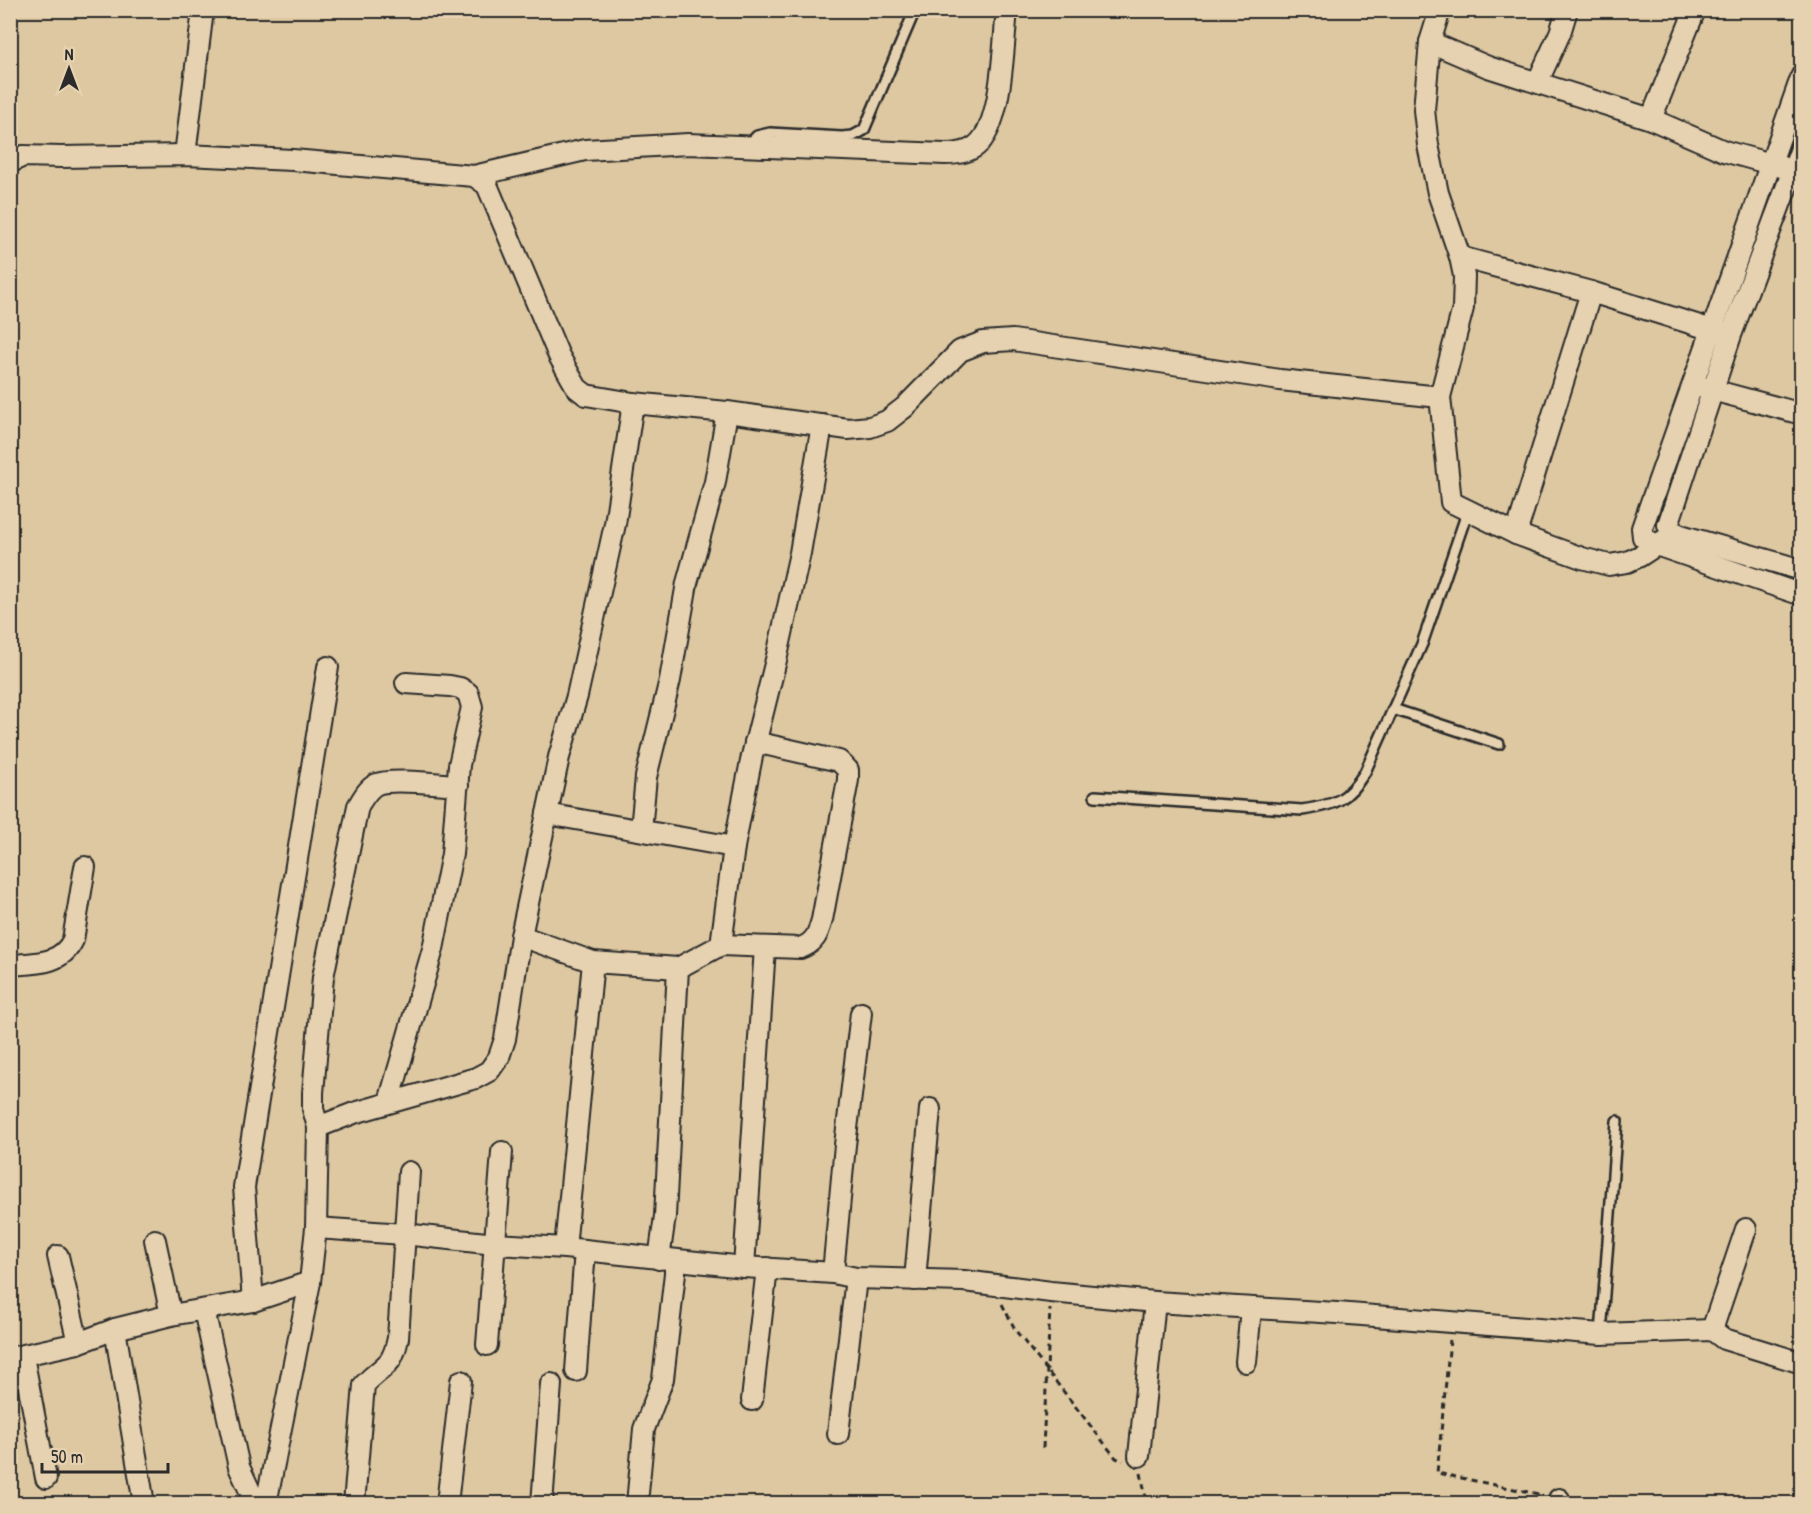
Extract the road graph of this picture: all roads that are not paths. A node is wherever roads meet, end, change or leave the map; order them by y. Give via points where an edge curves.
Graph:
1 (202, 10) edge
2 (915, 10) edge
3 (1007, 10) edge
4 (1440, 10) edge
5 (1567, 10) edge
6 (1695, 10) edge
7 (1430, 42) junction
8 (1802, 75) edge
9 (1538, 81) junction
10 (1651, 119) junction
11 (1802, 146) edge
12 (745, 147) junction
13 (185, 155) junction
14 (10, 163) edge
15 (1770, 164) junction
16 (1793, 171) junction
17 (474, 176) junction
18 (1460, 257) junction
19 (1591, 292) junction
20 (1711, 329) junction
21 (1731, 335) junction
22 (1692, 384) junction
23 (1713, 390) junction
24 (1440, 397) junction
25 (633, 403) junction
26 (727, 412) junction
27 (1802, 414) edge
28 (822, 424) junction
29 (1468, 510) junction
30 (1675, 533) junction
31 (1516, 534) junction
32 (1656, 545) junction
33 (1802, 570) edge
34 (1802, 595) edge
35 (328, 666) dead end
36 (406, 683) dead end
37 (1393, 709) junction
38 (755, 741) junction
39 (1499, 744) dead end
40 (458, 785) junction
41 (1095, 796) dead end
42 (547, 814) junction
43 (641, 830) junction
44 (734, 846) junction
45 (85, 867) dead end
46 (521, 936) junction
47 (721, 945) junction
48 (765, 947) junction
49 (593, 962) junction
50 (10, 965) edge
51 (678, 968) junction
52 (861, 1013) dead end
53 (389, 1102) junction
54 (930, 1109) dead end
55 (1617, 1121) dead end
56 (318, 1126) junction
57 (502, 1152) dead end
58 (409, 1172) dead end
59 (316, 1228) junction
60 (1746, 1229) dead end
61 (404, 1234) junction
62 (154, 1240) dead end
63 (495, 1244) junction
64 (565, 1248) junction
65 (585, 1250) junction
66 (58, 1256) dead end
67 (667, 1260) junction
68 (744, 1267) junction
69 (767, 1268) junction
70 (833, 1274) junction
71 (856, 1278) junction
72 (915, 1280) junction
73 (310, 1282) junction
74 (253, 1301) junction
75 (1155, 1302) junction
76 (1251, 1308) junction
77 (204, 1310) junction
78 (171, 1315) junction
79 (115, 1329) junction
80 (1712, 1330) junction
81 (1601, 1334) junction
82 (78, 1343) junction
83 (487, 1345) dead end
84 (17, 1357) edge
85 (1246, 1362) dead end
86 (1802, 1363) edge
87 (576, 1371) dead end
88 (461, 1381) dead end
89 (551, 1384) dead end
90 (752, 1400) dead end
91 (838, 1434) dead end
92 (1140, 1460) road end
93 (45, 1478) dead end
94 (143, 1498) dead end
95 (256, 1503) edge
96 (266, 1503) edge
97 (354, 1503) edge
98 (447, 1503) edge
99 (542, 1503) edge
100 (637, 1503) edge

1 - 13 street
2 - 12 lane via 864,130 853,136 770,133 757,136
3 - 12 street via 992,125 970,150 945,154
4 - 7 street
5 - 9 street
6 - 10 street
7 - 9 street via 1488,67
7 - 18 street via 1424,110 1428,145 1438,193
8 - 15 street
9 - 10 street
10 - 15 street via 1724,151
11 - 16 street
12 - 17 street via 688,144 585,150
13 - 14 street via 23,156
13 - 17 street
15 - 16 street
15 - 20 street
16 - 21 street
17 - 25 street via 487,185 559,356 577,388 586,395
18 - 19 street
18 - 24 street via 1463,308
19 - 20 street
19 - 31 street
20 - 21 street
20 - 22 street
21 - 23 street
22 - 23 street
22 - 32 street via 1642,528 1643,537
23 - 27 street
23 - 30 street via 1669,518 1668,525
24 - 28 street via 1280,380 1013,340 983,342 960,351 887,421 848,429
24 - 29 street via 1451,502
25 - 26 street
25 - 42 street via 615,524
26 - 28 street
26 - 43 street via 715,482 687,583 646,777
28 - 38 street via 800,553
29 - 31 street
29 - 37 lane via 1422,644
30 - 32 street
30 - 33 street
31 - 32 street via 1609,565 1627,562
32 - 34 street
35 - 74 street via 244,1187
36 - 40 street via 450,686 468,693 472,707
37 - 39 lane
37 - 41 lane via 1354,788 1324,807 1302,810
38 - 44 street
38 - 48 street via 839,761 848,770 822,920 815,940 800,948
40 - 53 street via 452,854 433,949
40 - 56 street via 377,784 358,806 323,977 313,1093
42 - 43 street
42 - 46 street
43 - 44 street
44 - 47 street
45 - 50 street via 73,940 68,949 49,962
46 - 49 street
46 - 53 street via 505,1039 489,1071
47 - 48 street
47 - 51 street
48 - 68 street
49 - 51 street
49 - 64 street
51 - 67 street via 664,1216
52 - 70 street
53 - 56 street
54 - 72 street
55 - 81 lane
56 - 59 street
57 - 63 street
58 - 61 street
59 - 61 street
59 - 73 street
60 - 80 street
61 - 63 street
61 - 97 street via 395,1355 387,1367 364,1385
62 - 78 street
63 - 64 street
63 - 83 street
64 - 65 street
65 - 67 street
65 - 87 street
66 - 82 street
67 - 68 street
67 - 100 street via 675,1274 663,1379 644,1429
68 - 69 street
69 - 70 street
69 - 90 street
70 - 71 street
71 - 72 street
71 - 91 street
72 - 75 street via 964,1281
73 - 74 street
73 - 96 street
74 - 77 street
75 - 76 street
75 - 92 street
76 - 81 street
76 - 85 street
77 - 78 street
77 - 95 street via 239,1467
78 - 79 street
79 - 82 street
79 - 94 street
80 - 81 street
80 - 86 street via 1724,1339
82 - 84 street
84 - 93 street
88 - 98 street
89 - 99 street

